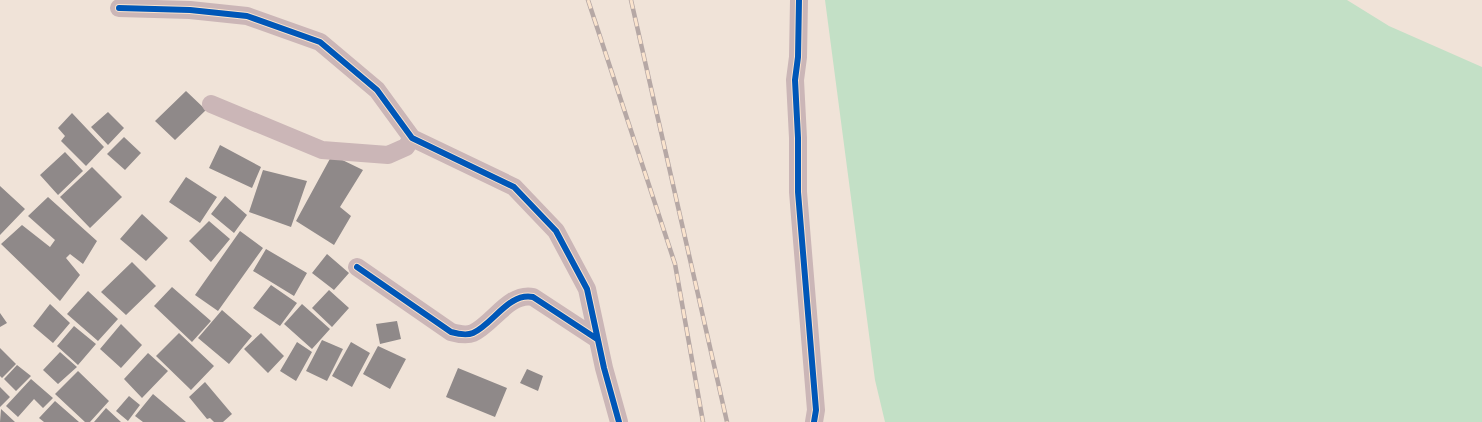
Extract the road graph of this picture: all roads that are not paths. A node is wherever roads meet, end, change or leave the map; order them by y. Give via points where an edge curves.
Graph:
1 (799, 0) edge
2 (119, 8) dead end
3 (211, 104) dead end
4 (412, 138) junction
5 (357, 267) dead end
6 (597, 339) junction
7 (619, 422) edge
8 (814, 422) edge

1 - 8 street via 796,80 798,192 816,410
2 - 4 street via 190,10 247,16 320,42 377,90
3 - 4 street via 322,150 388,155 406,147
4 - 6 street via 514,187 556,230 587,289
5 - 6 street via 452,332 462,335 472,334 514,300 526,295
6 - 7 street

